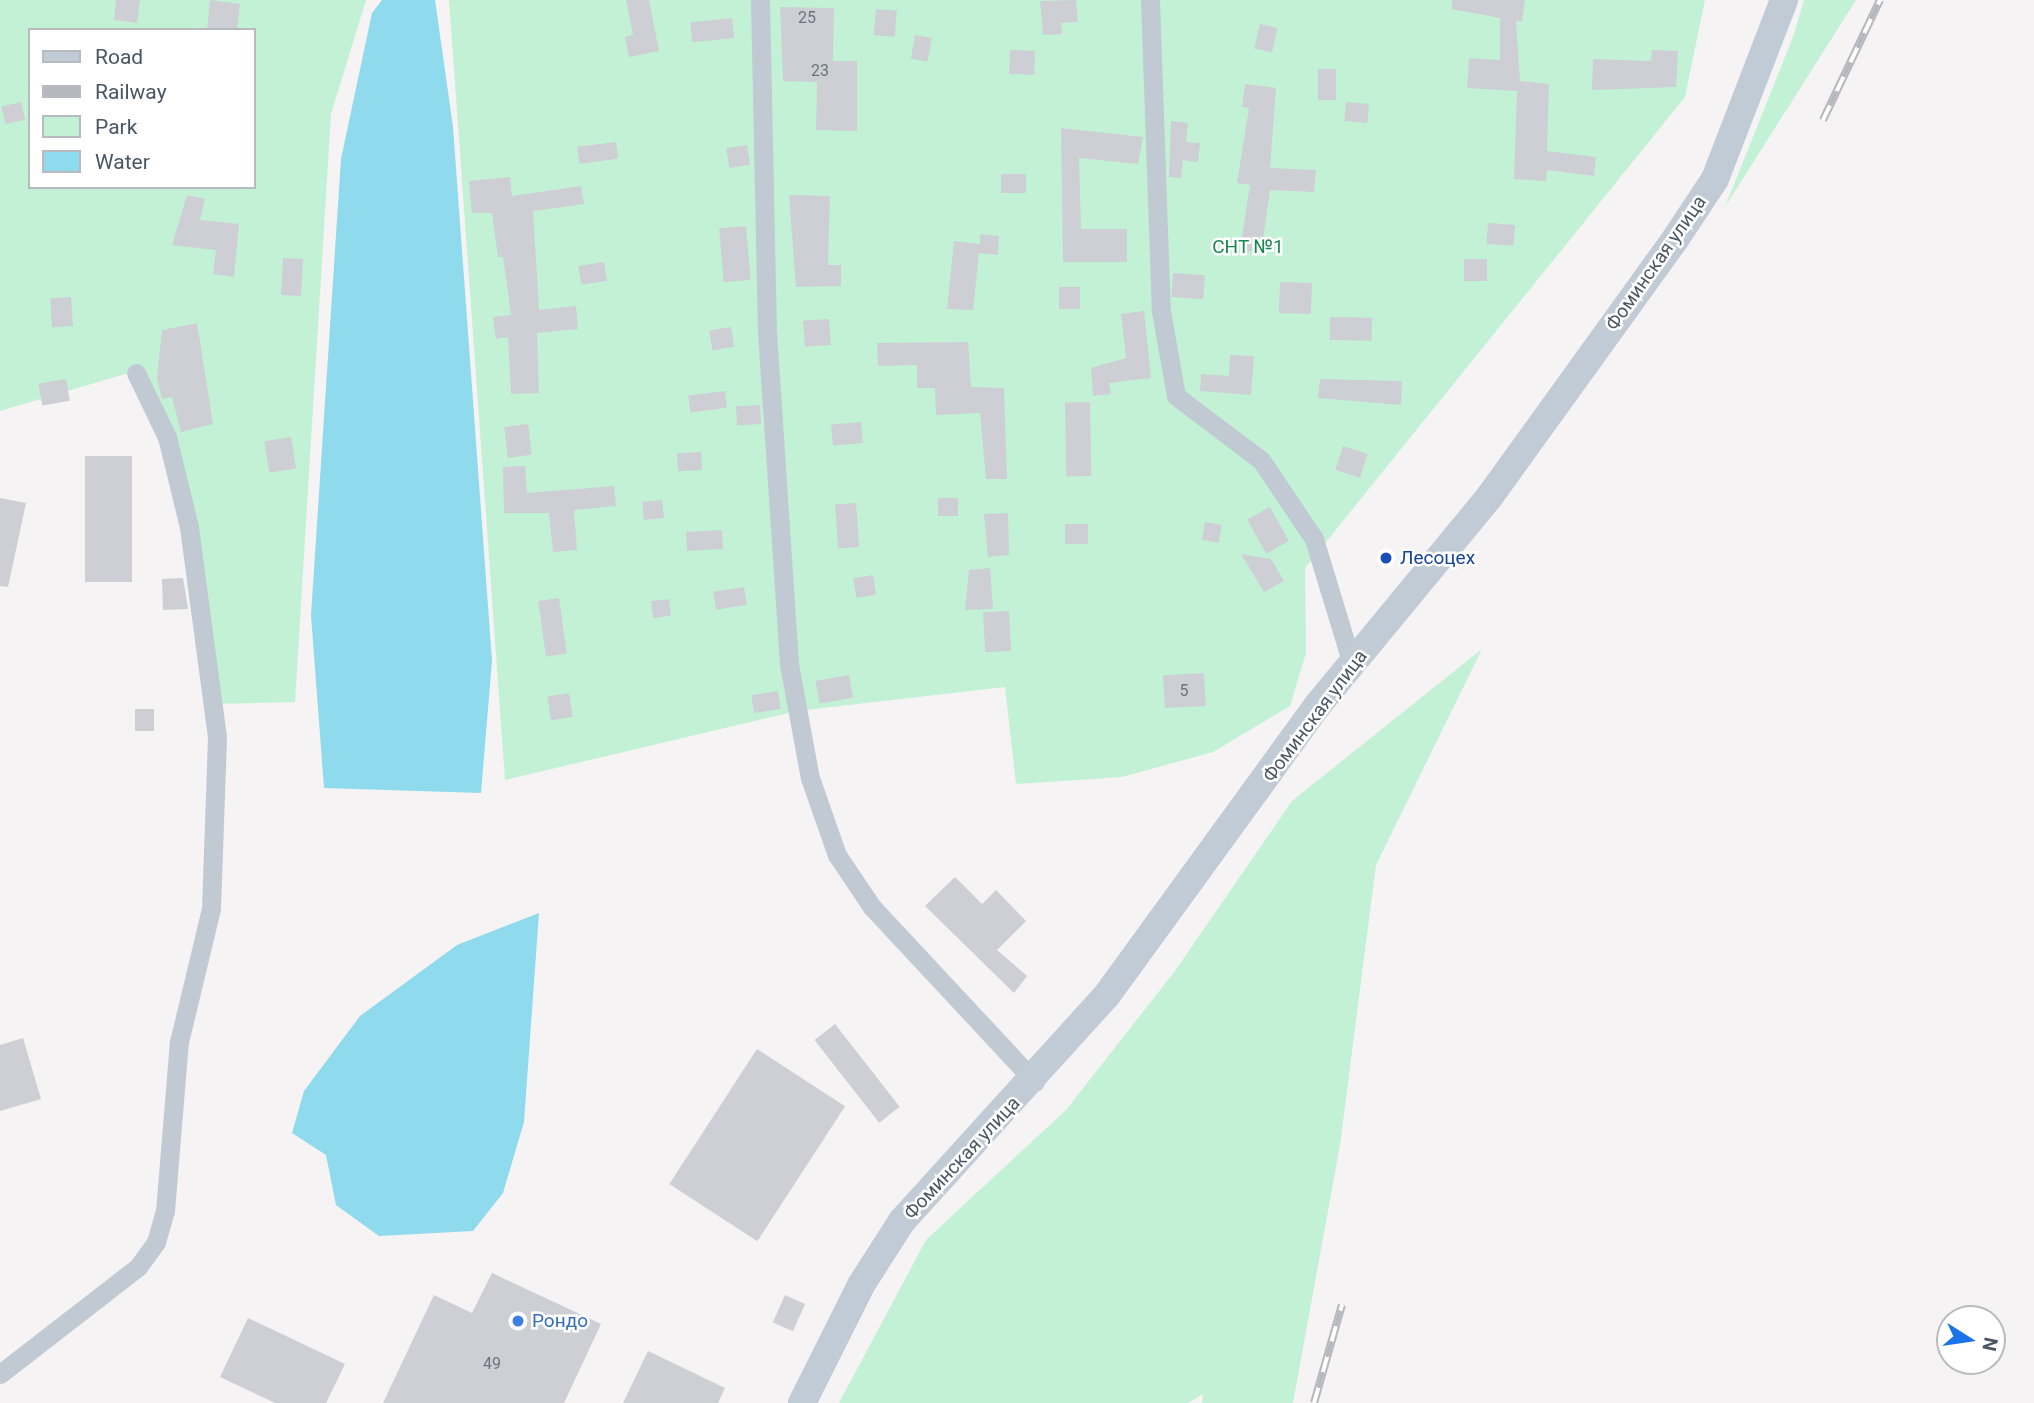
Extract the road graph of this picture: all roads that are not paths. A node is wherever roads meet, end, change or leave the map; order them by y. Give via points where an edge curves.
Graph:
1 (760, 0) edge
2 (1150, 0) edge
3 (1784, 0) edge
4 (136, 373) dead end
5 (1352, 664) junction
6 (1035, 1082) junction
7 (0, 1374) edge
8 (802, 1403) edge

1 - 6 street via 770,373 789,664 810,778 837,855 872,907
2 - 5 street via 1161,311 1176,396 1261,460 1314,539
3 - 5 street, Фоминская улица via 1715,179 1490,496
4 - 7 street via 166,437 189,527 216,737 211,909 180,1042 165,1211 156,1242 138,1267
5 - 6 street, Фоминская улица via 1170,914
6 - 8 street, Фоминская улица via 902,1220 861,1285

